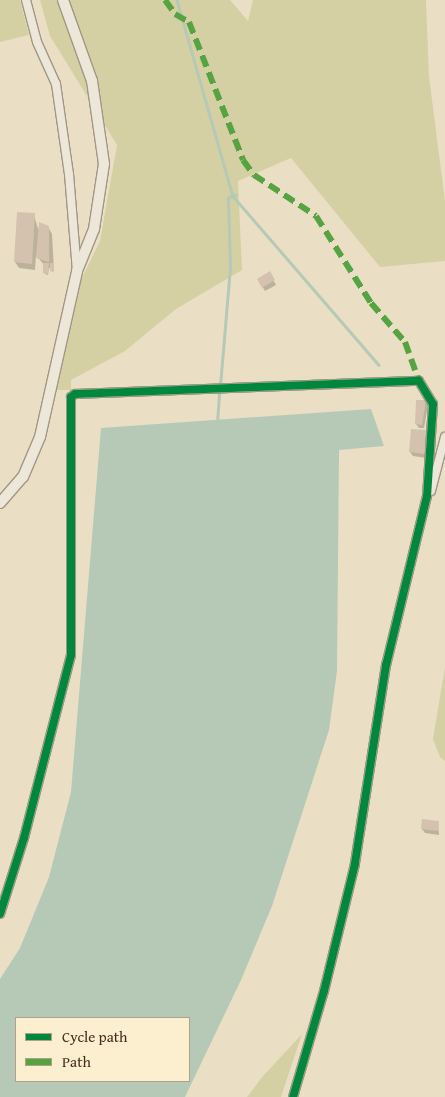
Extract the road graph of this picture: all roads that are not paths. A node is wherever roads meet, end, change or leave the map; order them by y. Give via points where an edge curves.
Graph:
1 (26, 0) edge
2 (63, 0) edge
3 (77, 271) junction
4 (445, 437) edge
5 (0, 503) edge
6 (386, 665) junction
7 (0, 914) edge
8 (293, 1097) edge

1 - 3 street via 37,42 56,84 69,174
2 - 3 street via 92,81 104,164 94,229
3 - 5 street via 40,437 24,477
4 - 6 street
6 - 7 street via 427,496 433,404 419,381 75,394 71,397 69,434 73,598 71,655 24,838
6 - 8 street via 355,864 324,991

